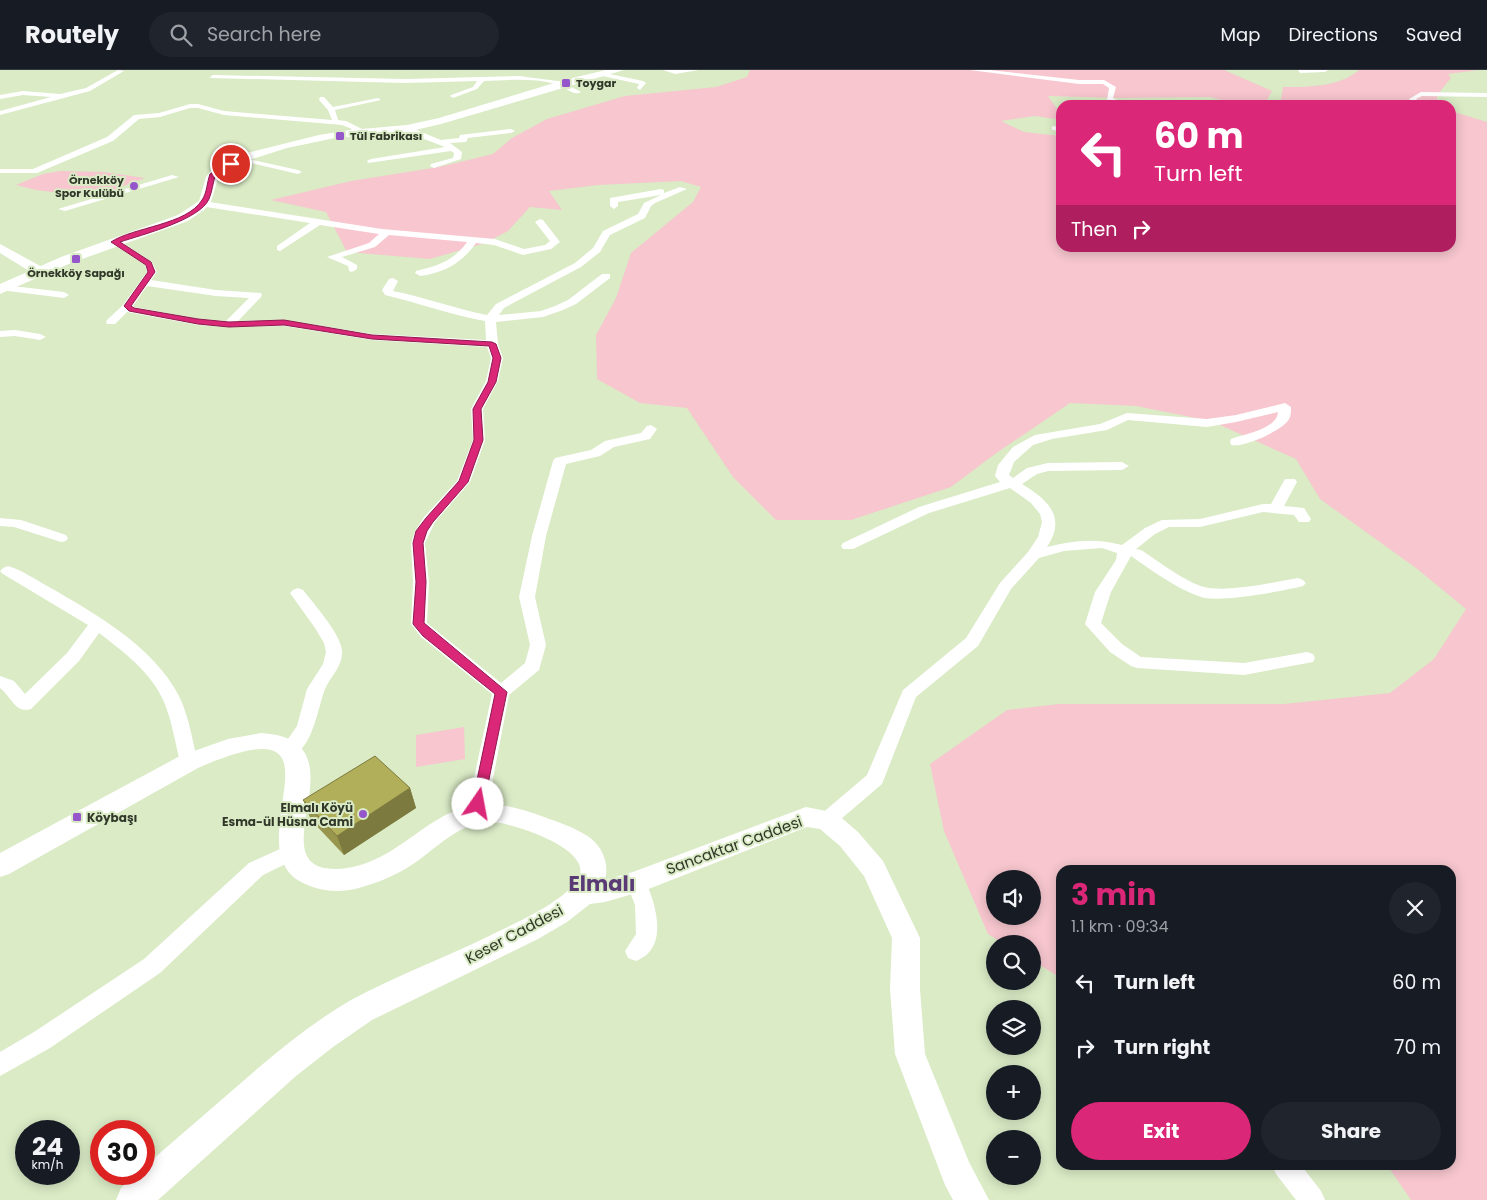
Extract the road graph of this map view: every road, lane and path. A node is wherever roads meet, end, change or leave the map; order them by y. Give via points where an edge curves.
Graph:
1 (619, 70) edge
2 (666, 70) edge
3 (696, 70) edge
4 (973, 70) edge
5 (1325, 70) edge
6 (121, 71) edge
7 (1300, 72) dead end
8 (600, 74) junction
9 (213, 77) dead end
10 (483, 78) junction
11 (561, 83) junction
12 (640, 88) dead end
13 (578, 92) dead end
14 (1487, 95) edge
15 (60, 96) junction
16 (453, 96) dead end
17 (0, 97) edge
18 (322, 98) dead end
19 (378, 100) dead end
20 (1110, 100) edge
21 (1413, 100) edge
22 (331, 109) junction
23 (0, 113) edge
24 (334, 122) junction
25 (406, 128) junction
26 (511, 131) dead end
27 (351, 133) junction
28 (441, 142) junction
29 (452, 148) junction
30 (242, 159) junction
31 (371, 161) dead end
32 (434, 166) dead end
33 (0, 171) edge
34 (298, 172) dead end
35 (175, 177) dead end
36 (203, 204) junction
37 (614, 206) dead end
38 (62, 209) dead end
39 (318, 222) junction
40 (540, 222) dead end
41 (387, 232) junction
42 (473, 240) junction
43 (115, 242) junction
44 (0, 248) edge
45 (280, 248) dead end
46 (352, 269) dead end
47 (39, 271) junction
48 (420, 273) dead end
49 (606, 276) dead end
50 (393, 281) dead end
51 (144, 282) junction
52 (2, 289) edge
53 (64, 295) dead end
54 (127, 306) junction
55 (490, 319) junction
56 (111, 322) dead end
57 (229, 324) junction
58 (0, 334) edge
59 (40, 337) dead end
60 (492, 344) junction
61 (651, 429) dead end
62 (1236, 442) dead end
63 (1122, 466) dead end
64 (1290, 482) dead end
65 (1012, 483) junction
66 (1275, 509) junction
67 (1304, 518) dead end
68 (0, 522) edge
69 (62, 538) dead end
70 (848, 546) dead end
71 (1125, 550) junction
72 (1034, 555) junction
73 (8, 571) dead end
74 (1298, 584) dead end
75 (298, 593) dead end
76 (97, 624) junction
77 (1307, 658) dead end
78 (0, 682) edge
79 (501, 692) junction
80 (290, 750) junction
81 (189, 762) junction
82 (476, 815) junction
83 (827, 820) junction
84 (291, 852) junction
85 (0, 866) edge
86 (636, 882) junction
87 (584, 893) junction
88 (636, 951) dead end
89 (0, 1065) edge
90 (1289, 1170) edge
91 (133, 1200) edge
92 (972, 1200) edge
93 (1312, 1200) edge

1 - 8 main road
2 - 3 street
4 - 20 street via 1106,83 1113,87 1108,99
5 - 7 street
6 - 15 street via 88,90
8 - 11 main road
8 - 12 street via 643,83
9 - 10 street via 405,81
10 - 11 street via 524,78
10 - 16 street via 475,88
11 - 13 street
11 - 25 main road via 498,105
14 - 21 street via 1421,94
15 - 17 street via 23,93
15 - 23 street
18 - 22 street
19 - 22 street
22 - 24 street
24 - 27 street via 358,129
24 - 33 street via 224,113 190,106 137,118 110,139 34,172
25 - 27 main road
25 - 28 street
26 - 28 street
27 - 30 main road
28 - 29 street
29 - 31 street
29 - 32 street via 458,152 457,159
30 - 34 street
30 - 36 main road via 212,175
35 - 38 street
36 - 39 street
36 - 43 main road via 176,221
37 - 55 street via 614,200 683,189 647,205 642,216 606,233 597,250 578,265 500,306
39 - 41 street
39 - 45 street
40 - 42 street via 555,242 548,247 523,252 503,243
41 - 42 street
41 - 46 street via 372,245 332,257 351,264
42 - 48 street via 466,252 450,265
43 - 47 main road
43 - 51 street via 149,264 152,272
44 - 47 street
47 - 52 main road
49 - 55 street via 572,302 551,312
50 - 55 street via 387,290 389,293 414,298 448,311
51 - 54 street
51 - 57 street via 216,293 257,295
52 - 53 street
54 - 56 street
54 - 57 street via 131,310 198,322
55 - 60 street
57 - 60 street via 284,323 372,337
58 - 59 street
60 - 79 street via 497,358 492,382 477,409 479,440 464,482 429,520 418,543 421,582 419,624
61 - 79 street via 645,436 610,444 595,454 560,461 539,536 527,597 538,645 533,666
62 - 65 street via 1276,426 1284,418 1285,407 1206,423 1129,416 1105,426 1041,437 1021,447 1004,466 1002,476
63 - 65 street via 1048,467 1032,471
64 - 66 street
65 - 70 street via 924,510
65 - 72 street via 1041,504 1049,521 1048,531
66 - 67 street via 1299,511
66 - 71 street via 1263,508 1200,523 1167,523
68 - 69 street via 16,523
71 - 72 street via 1102,544 1082,545
71 - 74 street via 1136,553 1175,579 1205,593
71 - 77 street via 1123,560 1103,592 1093,624 1116,648 1137,662 1244,669
72 - 83 street via 1005,586 972,642 909,694 875,779
73 - 76 street
75 - 80 street via 322,626 334,652 331,664 316,689 305,728
76 - 78 street via 73,657 25,705 8,685
76 - 81 street via 134,652 160,678 171,696
79 - 82 street
80 - 81 street via 272,742 246,743 220,749
80 - 84 street via 298,772
81 - 85 street
82 - 84 street via 448,825 388,866 358,877 343,880 309,874 300,867
82 - 87 street via 509,815 565,835 582,845 594,862 594,873
83 - 86 street, Sancaktar Caddesi via 806,817
83 - 92 street via 849,839 874,869 906,938 905,989 910,1054 957,1173
84 - 89 street via 256,869 152,966
86 - 87 street, Sancaktar Caddesi
86 - 88 street via 645,905 647,936
87 - 91 street, Keser Caddesi via 532,928 380,1000 302,1049
90 - 93 street

